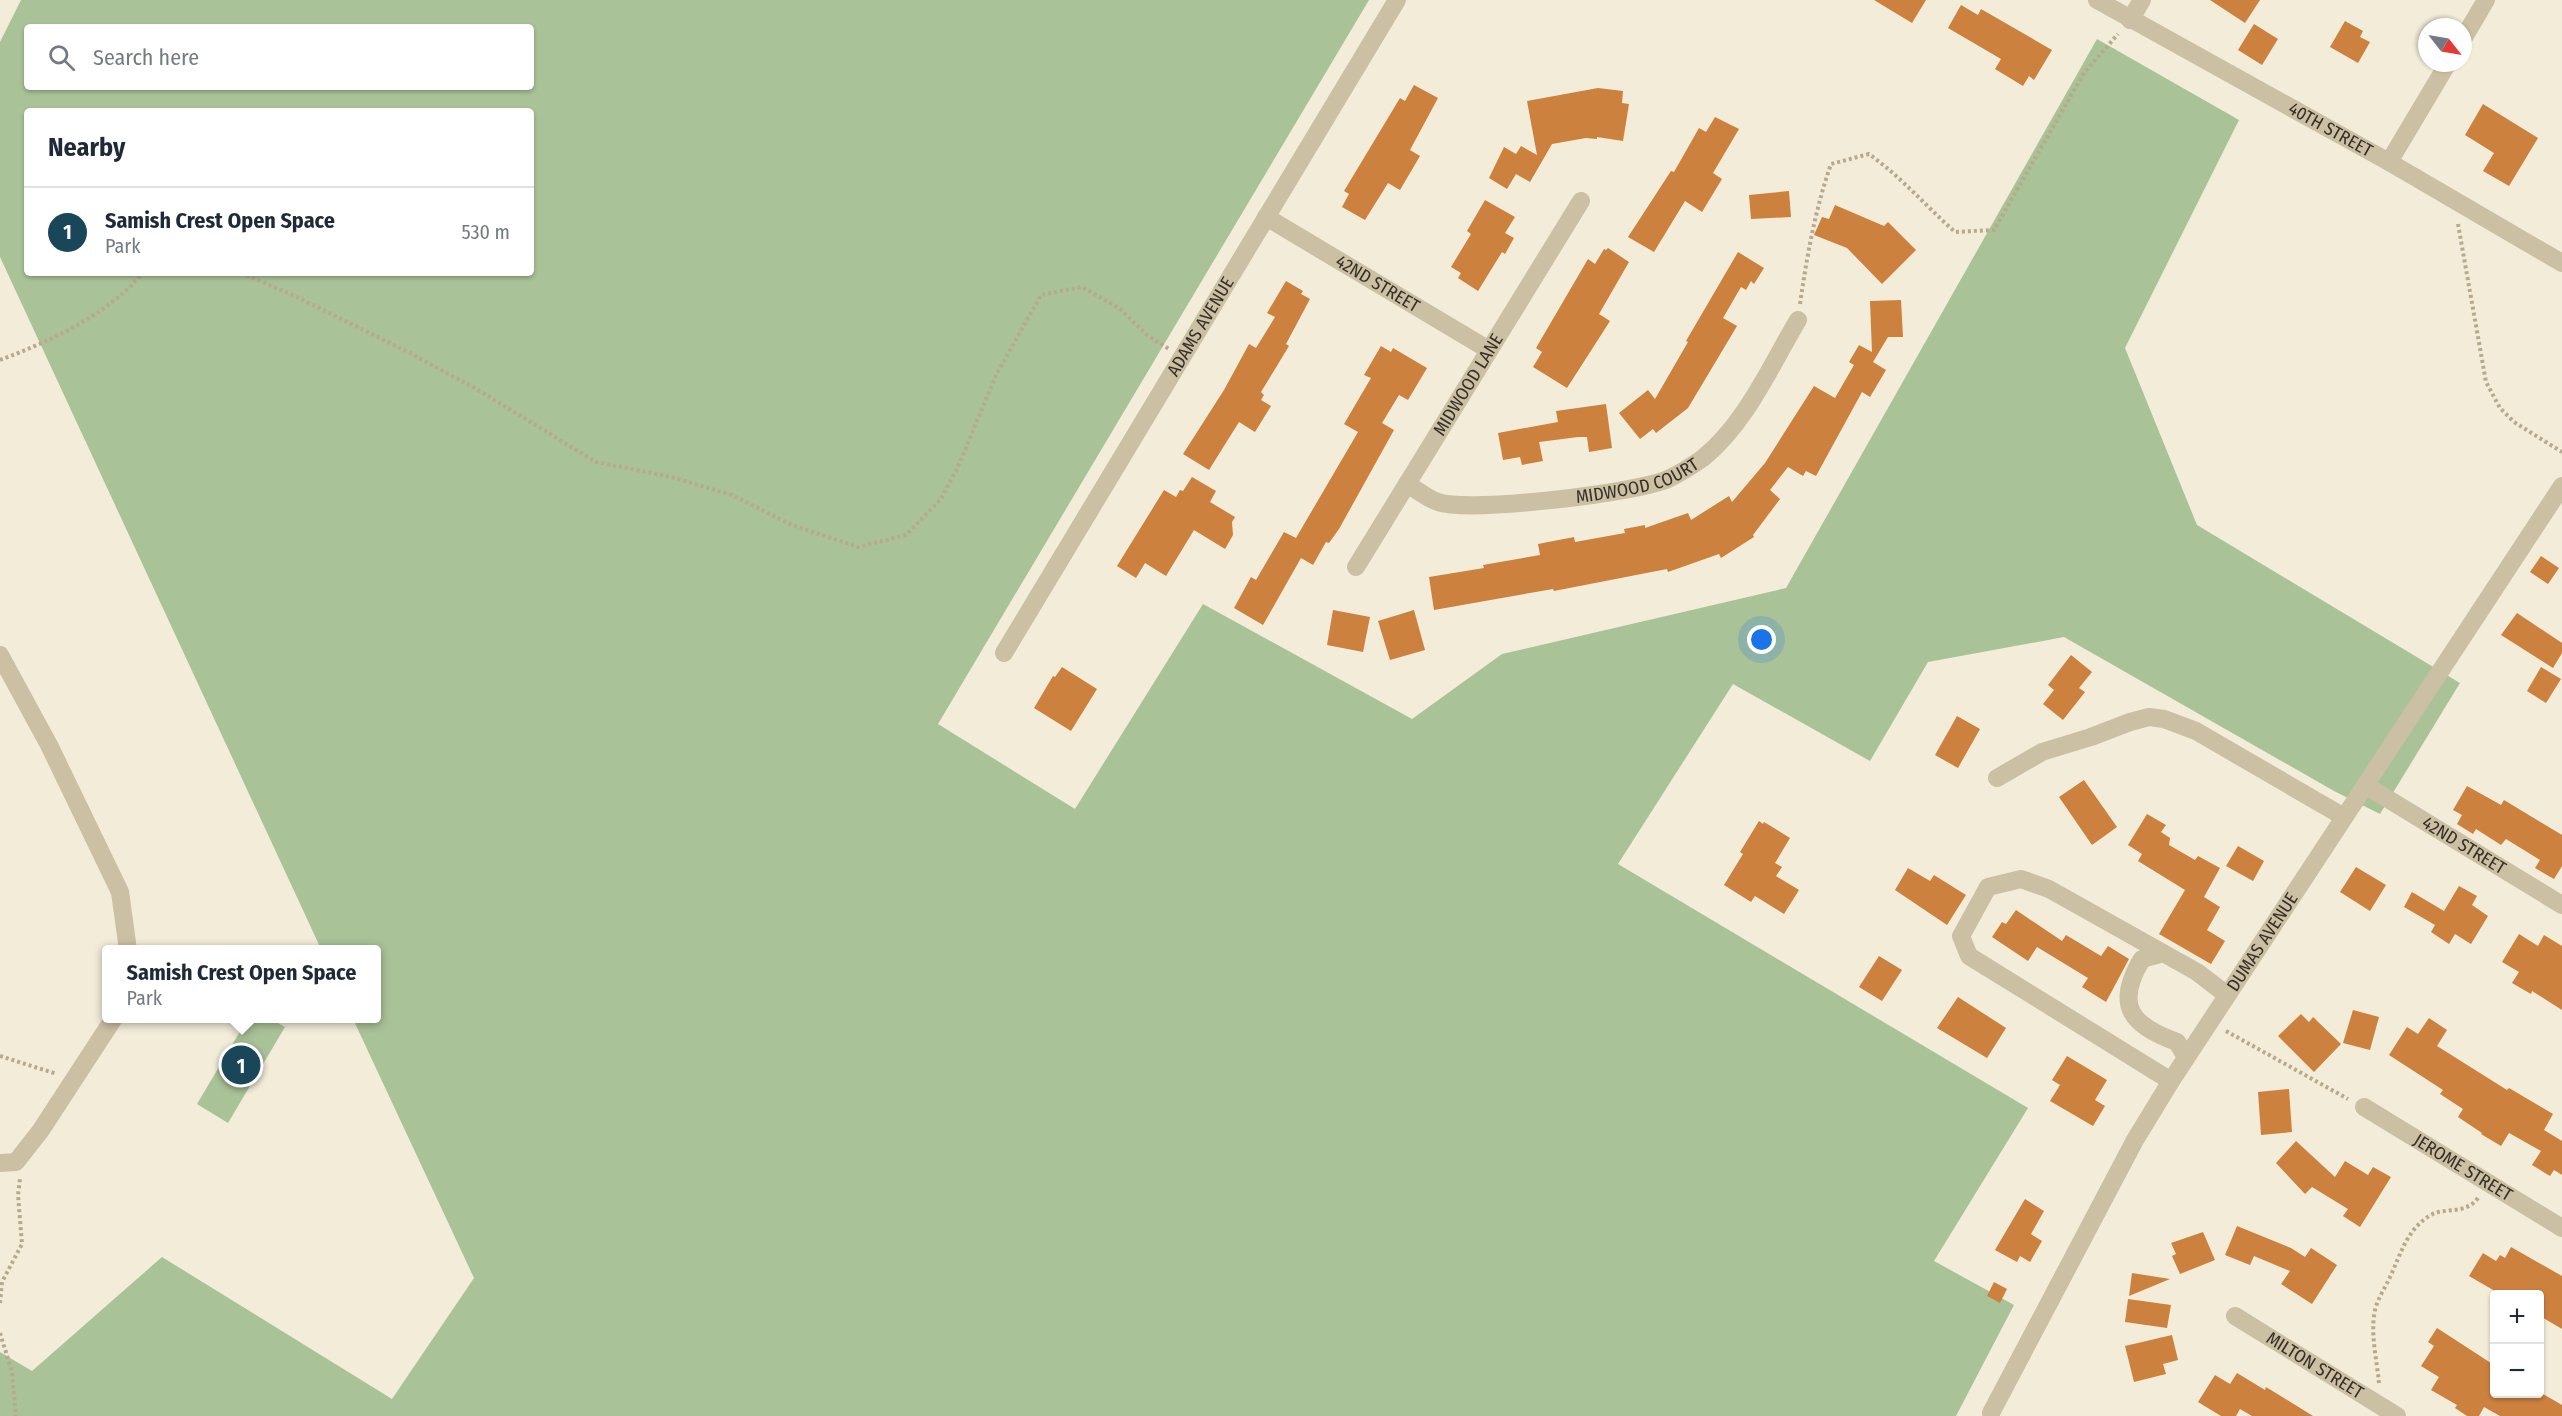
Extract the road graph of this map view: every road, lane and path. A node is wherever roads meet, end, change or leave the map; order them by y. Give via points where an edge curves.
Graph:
1 (1397, 0) edge
2 (2097, 0) edge
3 (2142, 0) edge
4 (2486, 0) edge
5 (2130, 20) junction
6 (2472, 24) edge
7 (2443, 72) edge
8 (2389, 162) junction
9 (1581, 201) dead end
10 (2454, 201) junction
11 (1266, 217) junction
12 (2562, 263) edge
13 (141, 276) edge
14 (248, 276) edge
15 (1798, 320) joint
16 (1489, 350) junction
17 (1182, 357) junction
18 (0, 360) edge
19 (2562, 452) edge
20 (1407, 484) junction
21 (2562, 486) edge
22 (1356, 567) dead end
23 (1004, 653) dead end
24 (0, 655) edge
25 (1997, 778) dead end
26 (2365, 785) junction
27 (2344, 817) junction
28 (2562, 905) edge
29 (127, 945) edge
30 (2163, 953) junction
31 (2227, 995) junction
32 (2209, 1022) junction
33 (111, 1023) edge
34 (0, 1056) edge
35 (2186, 1057) junction
36 (74, 1079) junction
37 (2171, 1081) junction
38 (2364, 1107) joint
39 (8, 1163) edge
40 (2490, 1184) junction
41 (2562, 1228) edge
42 (0, 1303) edge
43 (2235, 1316) dead end
44 (0, 1333) edge
45 (2370, 1400) junction
46 (1991, 1413) dead end
47 (16, 1416) edge
48 (2397, 1416) edge

1 - 11 street, ADAMS AVENUE
2 - 5 street, 40TH STREET
3 - 5 street
4 - 6 street
5 - 8 street, 40TH STREET
5 - 15 path via 2084,73 1994,230 1955,232 1898,175 1869,154 1831,164 1807,251
7 - 8 street
8 - 10 street, 40TH STREET
9 - 16 street, MIDWOOD LANE
10 - 12 street, 40TH STREET
10 - 19 path via 2486,382 2500,408 2514,422
11 - 16 street, 42ND STREET
11 - 17 street, ADAMS AVENUE
13 - 18 path via 130,289 89,318
14 - 17 path via 412,354 596,462 671,477 732,495 792,525 858,547 906,535 941,499 997,373 1041,295 1082,286 1120,309 1147,335
15 - 20 street, MIDWOOD COURT via 1732,430 1702,458 1667,480 1536,502 1479,505 1438,502
16 - 20 street, MIDWOOD LANE
17 - 23 street, ADAMS AVENUE
20 - 22 street, MIDWOOD LANE
21 - 26 street, DUMAS AVENUE
24 - 29 street via 49,745 120,892
25 - 27 street via 2042,752 2149,717 2196,731
26 - 27 street, DUMAS AVENUE
26 - 28 street, 42ND STREET
27 - 31 street, DUMAS AVENUE
30 - 31 street
30 - 35 street via 2142,959 2126,996 2132,1012 2145,1026 2177,1042
30 - 37 street via 2049,889 2021,879 1988,887 1961,936 1969,956
31 - 32 street, DUMAS AVENUE
32 - 35 street, DUMAS AVENUE
32 - 38 path
33 - 36 street
34 - 36 path
35 - 37 street, DUMAS AVENUE
36 - 39 street via 41,1130
37 - 46 street, DUMAS AVENUE
38 - 40 street, JEROME STREET
39 - 42 path via 21,1173 18,1195 22,1244 2,1282
40 - 41 street, JEROME STREET
40 - 45 path via 2473,1205 2432,1214 2417,1224 2406,1240 2375,1311 2379,1385
43 - 45 street, MILTON STREET
44 - 47 path via 12,1372
45 - 48 street, MILTON STREET

